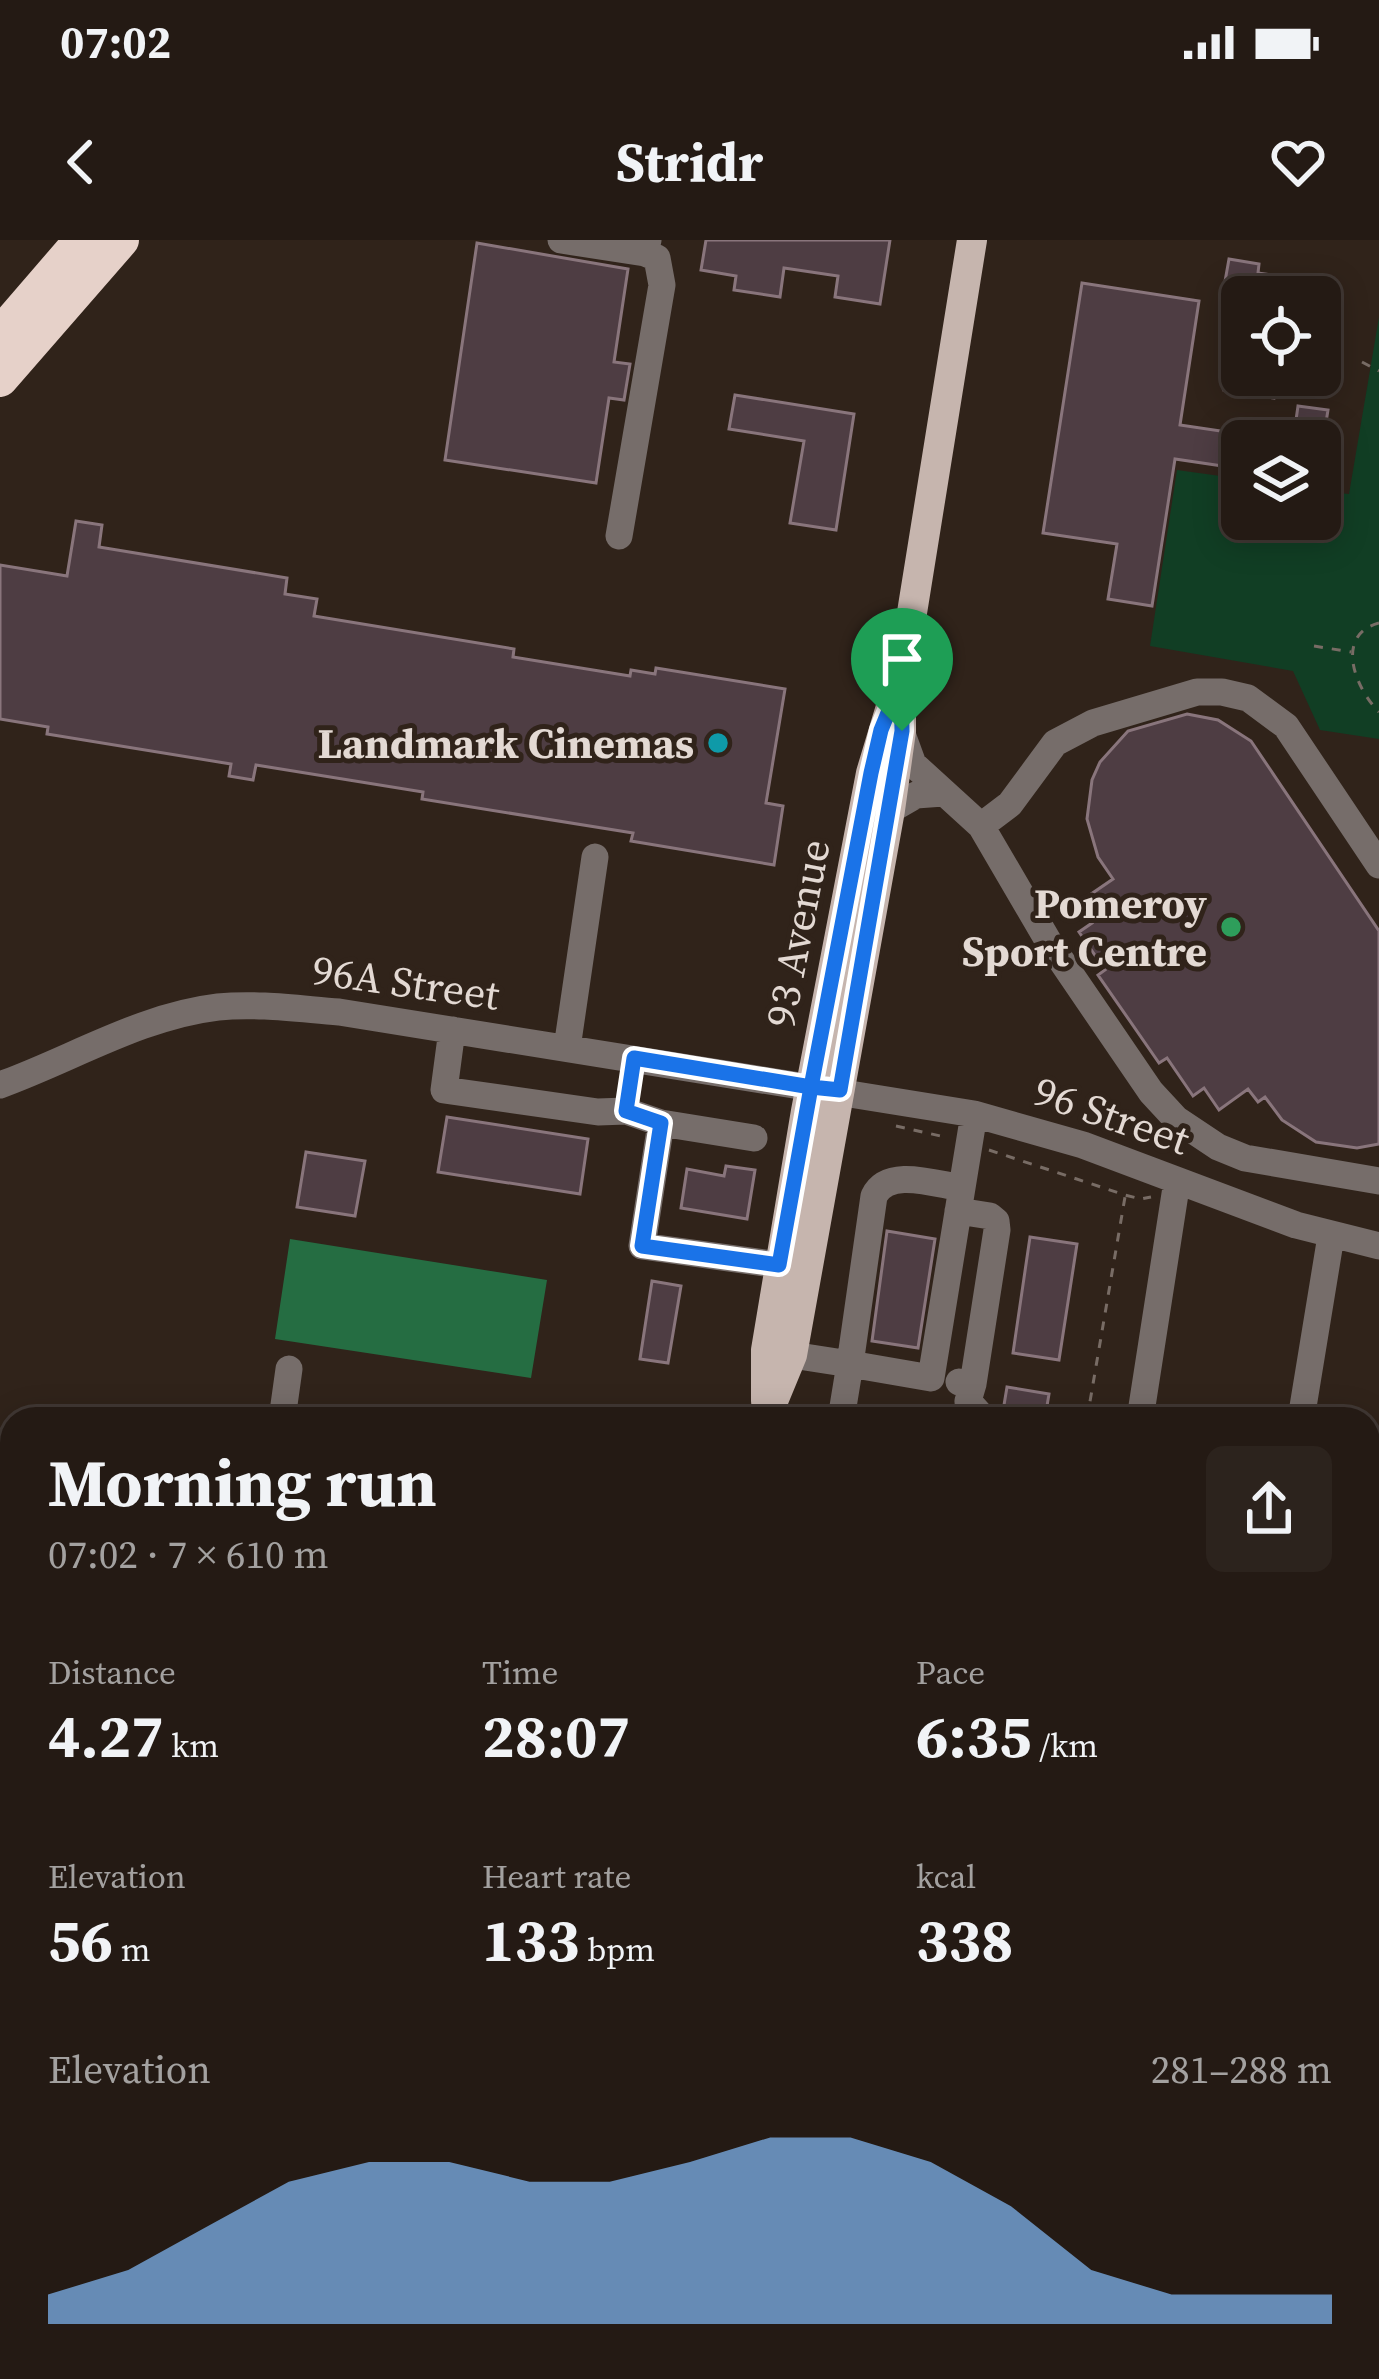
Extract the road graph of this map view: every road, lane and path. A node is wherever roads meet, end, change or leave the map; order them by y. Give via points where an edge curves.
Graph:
1 (82, 240) edge
2 (121, 240) edge
3 (561, 240) edge
4 (971, 240) edge
5 (647, 246) edge
6 (0, 335) edge
7 (1362, 362) dead end
8 (1379, 371) edge
9 (0, 379) edge
10 (619, 536) dead end
11 (1379, 622) edge
12 (1314, 646) dead end
13 (1352, 652) junction
14 (901, 681) junction
15 (1379, 712) edge
16 (902, 731) junction
17 (943, 793) junction
18 (890, 810) junction
19 (981, 826) junction
20 (595, 856) dead end
21 (1379, 865) edge
22 (452, 1030) junction
23 (567, 1048) junction
24 (634, 1058) junction
25 (0, 1085) edge
26 (825, 1089) junction
27 (626, 1111) junction
28 (974, 1114) junction
29 (661, 1123) junction
30 (891, 1124) dead end
31 (754, 1138) dead end
32 (969, 1144) junction
33 (1379, 1181) edge
34 (1166, 1188) junction
35 (1125, 1196) junction
36 (960, 1200) junction
37 (1331, 1236) junction
38 (1379, 1246) edge
39 (779, 1265) junction
40 (792, 1355) junction
41 (850, 1364) junction
42 (290, 1370) dead end
43 (931, 1378) junction
44 (973, 1384) junction
45 (284, 1407) edge
46 (766, 1407) edge
47 (771, 1407) edge
48 (843, 1407) edge
49 (973, 1407) edge
50 (1089, 1407) edge
51 (1141, 1407) edge
52 (1302, 1407) edge

1 - 6 highway
2 - 9 highway
3 - 5 street
4 - 14 main road, 93 Avenue
5 - 10 street via 662,285
7 - 8 path
11 - 13 path via 1366,626
12 - 13 path
13 - 15 path via 1360,688
14 - 16 main road, 93 Avenue
14 - 26 main road, 93 Avenue via 871,773
16 - 17 street via 913,764
16 - 18 main road, 93 Avenue
17 - 18 street
17 - 19 street
18 - 26 main road, 93 Avenue
19 - 21 street via 1010,804 1055,743 1093,723 1222,692 1248,698 1286,726
19 - 33 street via 1050,944 1175,1119 1245,1158
20 - 23 street
22 - 23 street, 96A Street
22 - 25 street, 96A Street via 339,1012 215,1008 128,1031
22 - 27 street via 443,1090
23 - 24 street, 96A Street
24 - 26 street, 96A Street
24 - 27 street
26 - 28 street, 96 Street
26 - 39 main road, 93 Avenue
26 - 40 main road, 93 Avenue
27 - 29 street
28 - 32 street
28 - 34 street, 96 Street via 1083,1144
29 - 31 street
29 - 39 street via 642,1246
30 - 32 path
32 - 35 path
32 - 36 street
34 - 35 path via 1141,1199
34 - 37 street, 96 Street
34 - 51 street
35 - 50 path
36 - 41 street via 906,1180 880,1186
36 - 43 street
36 - 44 street via 997,1229
37 - 38 street, 96 Street
37 - 52 street
39 - 46 main road, 93 Avenue
40 - 41 street
40 - 47 main road, 93 Avenue
41 - 43 street
41 - 48 street
42 - 45 street
43 - 44 street
44 - 49 street

